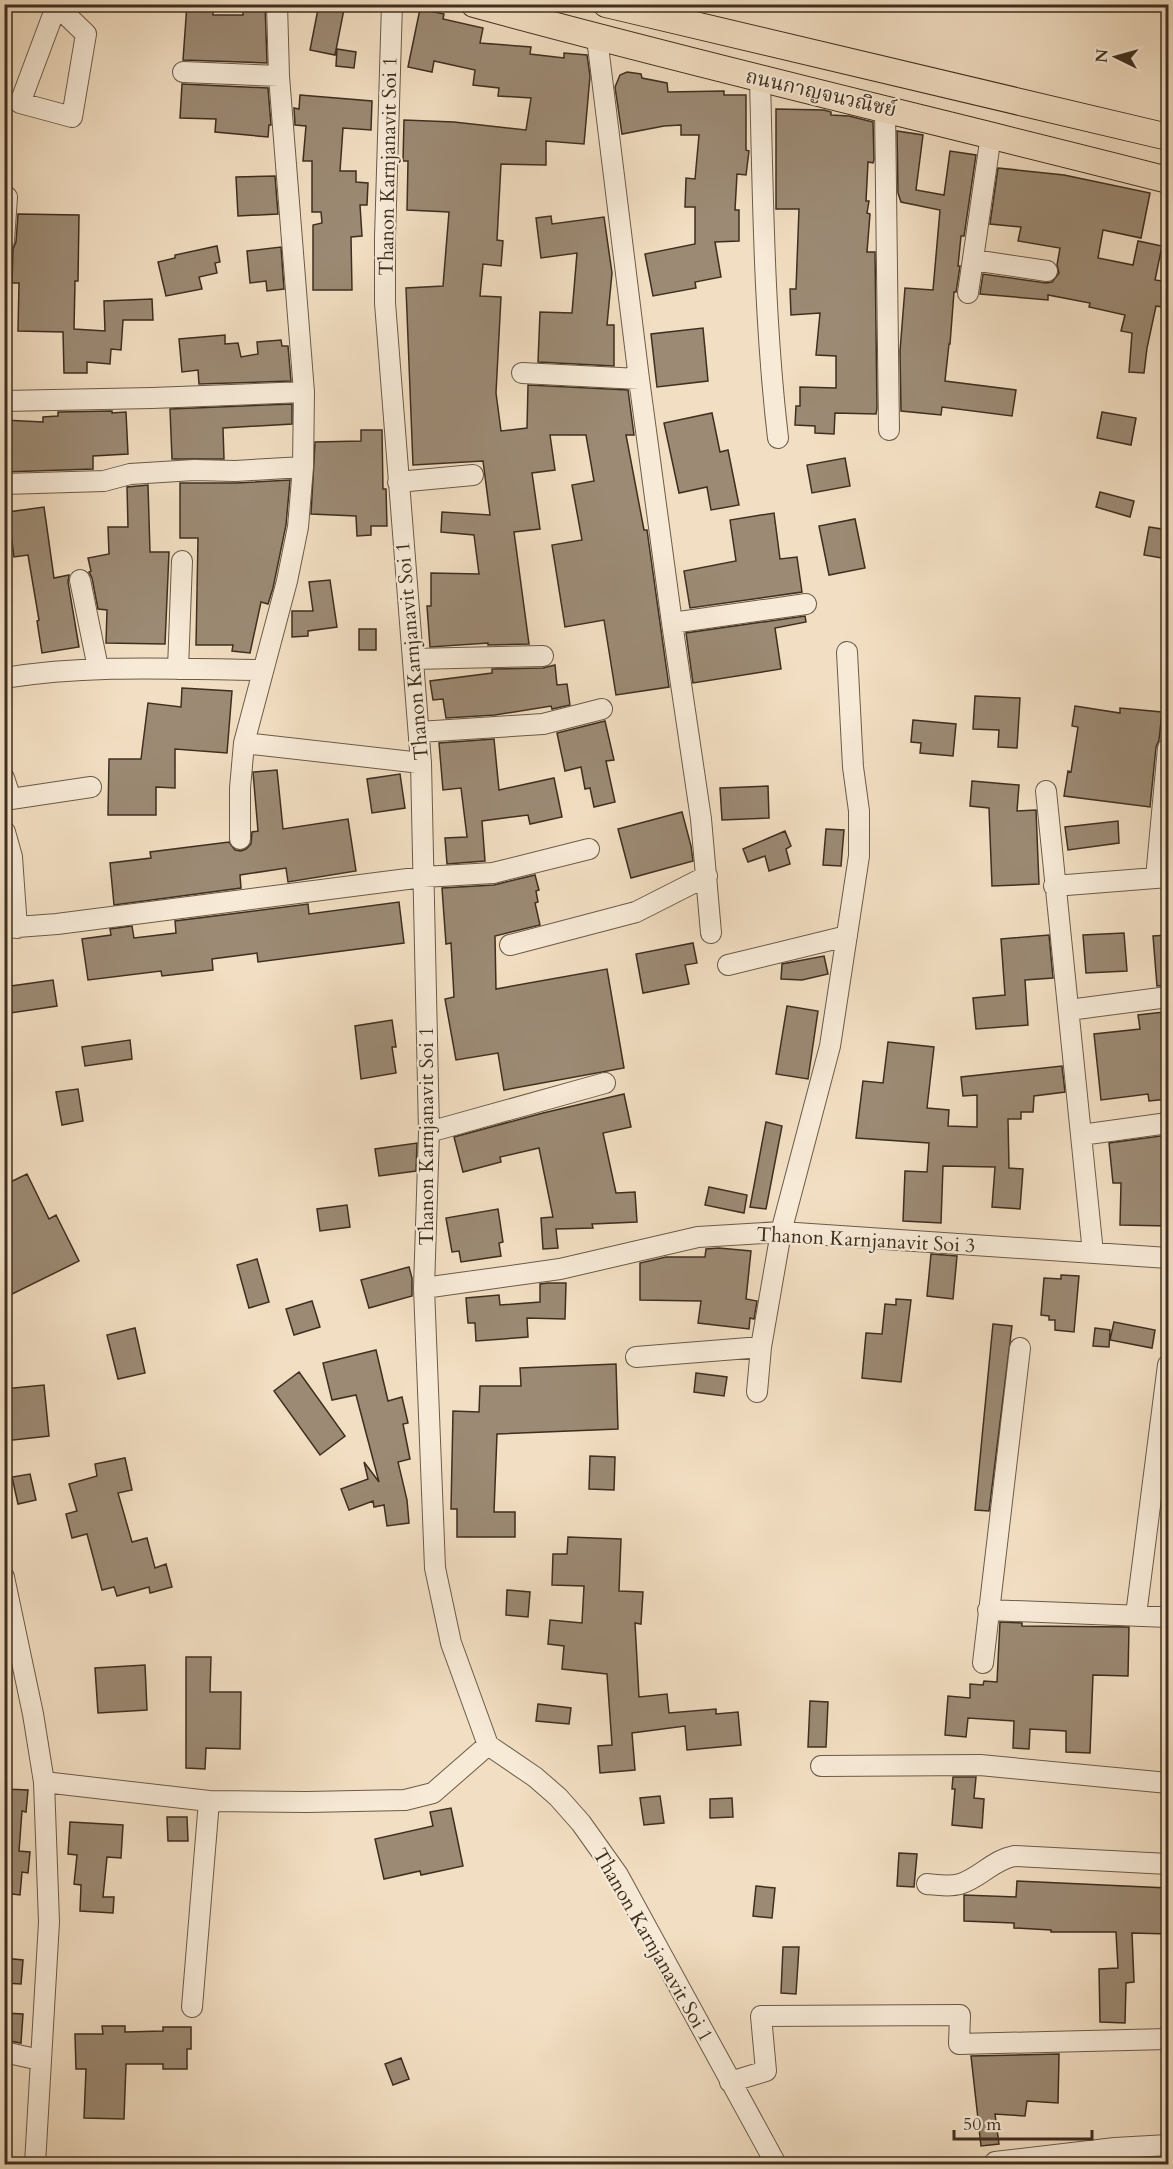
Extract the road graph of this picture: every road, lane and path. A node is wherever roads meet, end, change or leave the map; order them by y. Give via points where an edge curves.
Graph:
1 (277, 4) edge
2 (392, 4) edge
3 (474, 4) edge
4 (606, 4) edge
5 (56, 5) edge
6 (597, 38) junction
7 (183, 72) dead end
8 (279, 76) junction
9 (760, 79) junction
10 (885, 108) junction
11 (991, 135) junction
12 (1168, 137) edge
13 (1168, 180) edge
14 (7, 196) dead end
15 (4, 241) edge
16 (973, 260) junction
17 (1047, 271) dead end
18 (968, 293) dead end
19 (522, 373) dead end
20 (639, 379) junction
21 (304, 392) junction
22 (4, 401) edge
23 (889, 430) dead end
24 (778, 438) dead end
25 (303, 467) junction
26 (473, 475) dead end
27 (398, 482) junction
28 (4, 484) edge
29 (182, 561) dead end
30 (80, 580) dead end
31 (806, 604) dead end
32 (672, 623) junction
33 (847, 652) dead end
34 (543, 656) dead end
35 (413, 659) junction
36 (98, 669) junction
37 (178, 669) junction
38 (263, 669) junction
39 (4, 678) edge
40 (602, 709) dead end
41 (419, 732) junction
42 (244, 743) junction
43 (1168, 748) edge
44 (421, 763) junction
45 (4, 778) edge
46 (91, 787) dead end
47 (1046, 791) dead end
48 (5, 831) edge
49 (240, 839) dead end
50 (589, 849) dead end
51 (707, 876) junction
52 (423, 877) junction
53 (1162, 878) edge
54 (1054, 886) junction
55 (11, 928) edge
56 (711, 933) dead end
57 (846, 936) junction
58 (510, 945) dead end
59 (728, 965) dead end
60 (1168, 997) edge
61 (1069, 1010) junction
62 (605, 1083) dead end
63 (1168, 1123) edge
64 (429, 1132) junction
65 (1082, 1135) junction
66 (781, 1232) junction
67 (1093, 1253) junction
68 (1168, 1258) edge
69 (424, 1288) junction
70 (761, 1347) junction
71 (1020, 1348) dead end
72 (636, 1357) dead end
73 (1168, 1365) edge
74 (758, 1392) dead end
75 (4, 1576) edge
76 (988, 1610) junction
77 (1136, 1615) junction
78 (1168, 1617) edge
79 (983, 1663) dead end
80 (488, 1745) junction
81 (821, 1766) dead end
82 (44, 1782) junction
83 (1168, 1783) edge
84 (209, 1801) junction
85 (1168, 1864) edge
86 (927, 1884) dead end
87 (192, 2007) dead end
88 (1168, 2039) edge
89 (4, 2052) edge
90 (40, 2060) junction
91 (730, 2082) junction
92 (1168, 2145) edge
93 (1114, 2156) edge
94 (995, 2162) dead end
95 (35, 2164) edge
96 (776, 2164) edge

1 - 8 street
2 - 27 street, Thanon Karnjanavit Soi 1 via 384,237
3 - 6 main road, ถนนกาญจนวณิชย์
4 - 12 main road, ถนนกาญจนวณิชย์
5 - 5 street via 20,103 72,117 86,34
6 - 9 main road, ถนนกาญจนวณิชย์
6 - 20 street
7 - 8 street
8 - 21 street
9 - 10 main road, ถนนกาญจนวณิชย์
9 - 24 street via 765,261
10 - 11 main road, ถนนกาญจนวณิชย์
10 - 23 street
11 - 13 main road, ถนนกาญจนวณิชย์
11 - 16 street
14 - 15 street
16 - 17 street
16 - 18 street
19 - 20 street
20 - 32 street
21 - 22 street
21 - 25 street
25 - 28 street via 194,470 130,474 104,481
25 - 38 street via 294,551
26 - 27 street
27 - 35 street, Thanon Karnjanavit Soi 1
29 - 37 street
30 - 36 street
31 - 32 street
32 - 51 street
33 - 57 street via 861,834
34 - 35 street
35 - 41 street, Thanon Karnjanavit Soi 1
36 - 37 street
36 - 39 street
37 - 38 street
38 - 42 street
40 - 41 street via 543,724
41 - 44 street, Thanon Karnjanavit Soi 1
42 - 44 street
42 - 49 street
43 - 53 street
44 - 52 street, Thanon Karnjanavit Soi 1
45 - 46 street via 11,799
47 - 54 street
48 - 55 street via 12,857
50 - 52 street via 493,873
51 - 56 street
51 - 58 street via 636,912
52 - 55 street
52 - 64 street, Thanon Karnjanavit Soi 1
53 - 54 street
54 - 61 street
57 - 59 street
57 - 66 street via 830,1046
60 - 61 street
61 - 65 street
62 - 64 street
63 - 65 street
64 - 69 street, Thanon Karnjanavit Soi 1
65 - 67 street
66 - 67 street, Thanon Karnjanavit Soi 3
66 - 69 street, Thanon Karnjanavit Soi 3 via 698,1237 560,1269
66 - 70 street
67 - 68 street, Thanon Karnjanavit Soi 3
69 - 80 street, Thanon Karnjanavit Soi 1 via 435,1568 451,1643
70 - 72 street
70 - 74 street
71 - 76 street
73 - 77 street
75 - 82 street
76 - 77 street
76 - 79 street
77 - 78 street
80 - 84 street via 433,1793 415,1798
80 - 91 street, Thanon Karnjanavit Soi 1 via 535,1777 581,1823 618,1875
81 - 83 street via 980,1765
82 - 84 street
82 - 90 street via 49,1922
84 - 87 street
85 - 86 street via 1014,1856 1001,1859 957,1885
88 - 91 street via 959,2044 960,2015 761,2016 766,2071
89 - 90 street
90 - 95 street
91 - 96 street, Thanon Karnjanavit Soi 1
92 - 93 street
93 - 94 street

